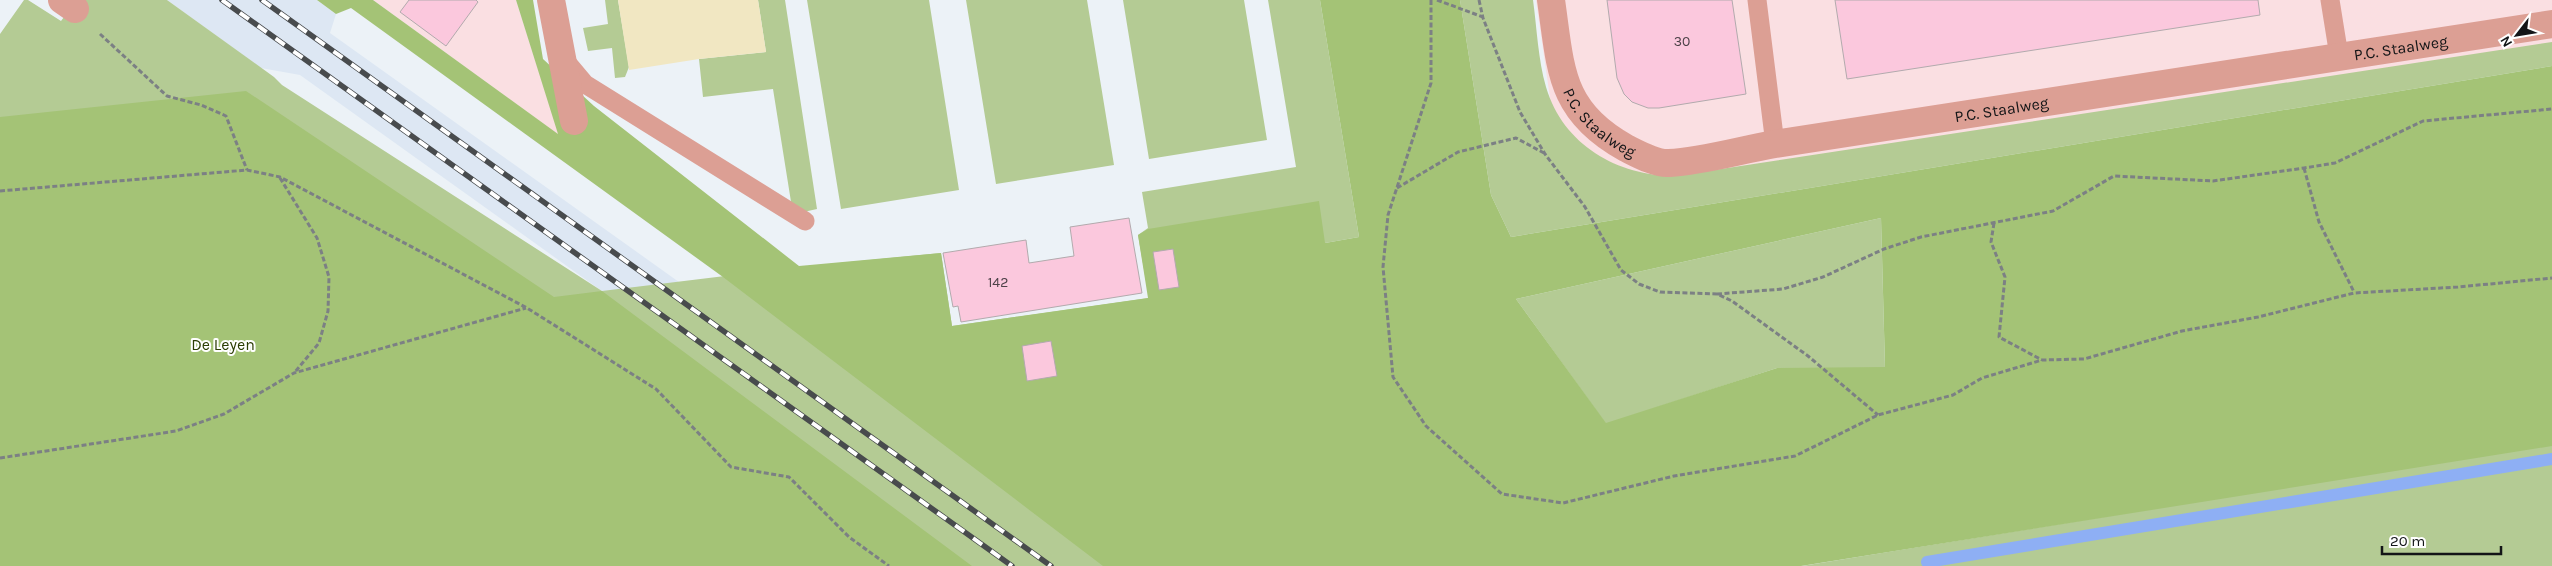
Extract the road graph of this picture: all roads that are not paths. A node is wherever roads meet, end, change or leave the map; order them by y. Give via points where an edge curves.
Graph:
1 (552, 0) edge
2 (1551, 0) edge
3 (1757, 0) edge
4 (2330, 0) edge
5 (2552, 24) edge
6 (562, 56) junction
7 (2339, 56) junction
8 (574, 121) dead end
9 (1775, 144) junction
10 (805, 221) dead end

1 - 6 street
2 - 9 street, P.C. Staalweg via 1561,74 1578,108 1598,131 1640,156 1667,164
3 - 9 lane
4 - 7 lane
5 - 7 street, P.C. Staalweg
6 - 8 street
6 - 10 lane via 585,84
7 - 9 street, P.C. Staalweg

